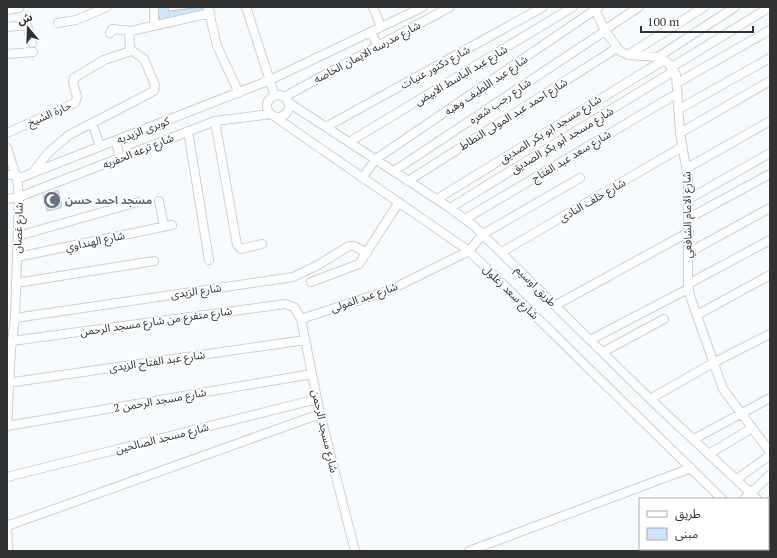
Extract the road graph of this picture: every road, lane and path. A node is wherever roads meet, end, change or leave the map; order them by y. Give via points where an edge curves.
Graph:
1 (107, 7) edge
2 (154, 7) edge
3 (246, 7) edge
4 (373, 7) edge
5 (423, 7) edge
6 (450, 7) edge
7 (543, 7) edge
8 (573, 7) edge
9 (639, 7) edge
10 (704, 7) edge
11 (735, 7) edge
12 (770, 7) edge
13 (19, 8) dead end
14 (597, 8) edge
15 (7, 10) edge
16 (209, 10) edge
17 (58, 23) dead end
18 (154, 26) junction
19 (7, 27) edge
20 (381, 27) junction
21 (770, 30) edge
22 (130, 31) junction
23 (605, 31) junction
24 (110, 32) dead end
25 (371, 32) junction
26 (32, 43) dead end
27 (378, 46) junction
28 (617, 48) junction
29 (131, 51) junction
30 (33, 52) dead end
31 (7, 54) edge
32 (628, 55) junction
33 (661, 58) junction
34 (770, 58) edge
35 (673, 69) junction
36 (270, 80) junction
37 (770, 81) edge
38 (677, 83) junction
39 (239, 93) junction
40 (678, 93) junction
41 (275, 96) junction
42 (287, 100) junction
43 (678, 109) junction
44 (273, 116) junction
45 (215, 120) junction
46 (770, 121) edge
47 (92, 122) junction
48 (326, 127) junction
49 (188, 131) junction
50 (7, 133) edge
51 (680, 133) junction
52 (115, 141) junction
53 (349, 142) junction
54 (100, 146) junction
55 (682, 147) junction
56 (7, 148) edge
57 (770, 153) edge
58 (121, 158) junction
59 (376, 159) junction
60 (687, 168) junction
61 (33, 172) junction
62 (394, 172) junction
63 (770, 174) edge
64 (7, 175) edge
65 (16, 177) junction
66 (362, 178) junction
67 (580, 178) dead end
68 (408, 181) junction
69 (19, 197) junction
70 (7, 199) edge
71 (437, 199) junction
72 (689, 199) junction
73 (159, 201) dead end
74 (138, 202) dead end
75 (399, 202) junction
76 (450, 208) junction
77 (770, 208) edge
78 (689, 218) junction
79 (465, 219) junction
80 (172, 225) dead end
81 (164, 226) junction
82 (689, 232) junction
83 (483, 234) junction
84 (18, 236) junction
85 (770, 240) edge
86 (262, 244) dead end
87 (469, 251) junction
88 (502, 252) junction
89 (367, 253) junction
90 (688, 253) junction
91 (17, 256) junction
92 (209, 260) dead end
93 (154, 262) dead end
94 (770, 275) edge
95 (7, 278) edge
96 (16, 280) junction
97 (311, 282) dead end
98 (688, 287) junction
99 (16, 294) junction
100 (7, 297) edge
101 (556, 305) junction
102 (299, 315) junction
103 (697, 315) junction
104 (664, 319) dead end
105 (12, 322) edge
106 (770, 334) edge
107 (305, 340) junction
108 (590, 340) junction
109 (10, 346) edge
110 (602, 352) junction
111 (713, 363) junction
112 (312, 374) junction
113 (8, 382) edge
114 (770, 398) edge
115 (317, 399) junction
116 (650, 399) junction
117 (7, 401) edge
118 (320, 414) junction
119 (741, 414) junction
120 (7, 427) edge
121 (752, 428) junction
122 (694, 439) junction
123 (770, 452) edge
124 (709, 454) junction
125 (770, 455) edge
126 (691, 468) junction
127 (770, 475) edge
128 (7, 477) edge
129 (737, 479) junction
130 (747, 497) edge
131 (721, 498) edge
132 (7, 525) edge
133 (7, 532) edge
134 (8, 551) edge
135 (355, 551) edge
136 (469, 551) edge

1 - 17 street via 76,20
2 - 18 street
3 - 36 street
4 - 20 street
5 - 20 street, شارع مدرسه الايمان الخاصه
6 - 27 street, شارع مدرسه الايمان الخاصه
7 - 48 street, شارع دكتور عنيات
8 - 53 street, شارع عبد الباسط الابيض
9 - 23 street, شارع رجب شعره
10 - 32 street
11 - 33 street, شارع مسجد ابو بكر الصديق
12 - 35 street, شارع مسجد أبو بكر الصديق
13 - 15 street
14 - 23 street
14 - 59 street, شارع عبد اللطيف وهبه
16 - 18 street
16 - 39 street via 217,46
18 - 22 street
19 - 26 street via 27,26
20 - 25 street, شارع مدرسه الايمان الخاصه
21 - 38 street
22 - 24 street via 112,29
22 - 29 street
23 - 28 street
23 - 62 street, شارع رجب شعره
25 - 27 street
25 - 36 street, شارع مدرسه الايمان الخاصه
27 - 42 street, شارع مدرسه الايمان الخاصه
28 - 32 street
28 - 68 street, شارع احمد عبد المولى النطاط
29 - 47 street via 144,59 155,85 154,91
29 - 50 street, حارة الشيخ via 104,60 74,78 72,83 77,98 75,103
30 - 31 street
32 - 33 street
33 - 35 street
33 - 71 street, شارع مسجد ابو بكر الصديق
34 - 43 street
35 - 38 street, شارع الامام الشافعي
35 - 76 street, شارع مسجد أبو بكر الصديق
36 - 39 street, كوبرى الزيديه
36 - 41 street
37 - 51 street
38 - 40 street, شارع الامام الشافعي
39 - 52 street, كوبرى الزيديه
40 - 43 street, شارع الامام الشافعي
40 - 79 street, شارع سعد عبد الفتاح
41 - 42 street
41 - 44 street via 267,105
42 - 44 street via 287,114 282,117
42 - 48 street, طريق اوسيم
43 - 51 street, شارع الامام الشافعي
44 - 45 street, شارع ترعه الحفريه
44 - 66 street, شارع سعد زغلول
45 - 49 street, شارع ترعه الحفريه
45 - 86 street via 237,245 240,249
46 - 60 street
47 - 54 street
47 - 61 street via 58,143
48 - 53 street, طريق اوسيم
49 - 58 street, شارع ترعه الحفريه
49 - 92 street
51 - 55 street, شارع الامام الشافعي
52 - 54 street, كوبرى الزيديه
52 - 58 street
53 - 59 street, طريق اوسيم
54 - 61 street, كوبرى الزيديه
55 - 60 street, شارع الامام الشافعي
55 - 88 street, شارع خلف النادى
56 - 65 street, شارع غصان
57 - 72 street
58 - 69 street, شارع ترعه الحفريه
59 - 62 street, طريق اوسيم
59 - 66 street, شارع عبد اللطيف وهبه
60 - 72 street, شارع الامام الشافعي
61 - 65 street, كوبرى الزيديه
62 - 68 street, طريق اوسيم
63 - 78 street
64 - 65 street
65 - 69 street, شارع غصان
66 - 75 street, شارع سعد زغلول
67 - 83 street
68 - 71 street, طريق اوسيم
69 - 70 street, شارع ترعه الحفريه
69 - 84 street, شارع غصان
71 - 76 street, طريق اوسيم
72 - 78 street, شارع الامام الشافعي
73 - 81 street
74 - 84 street
75 - 87 street, شارع سعد زغلول
75 - 89 street
76 - 79 street, طريق اوسيم
77 - 90 street
78 - 82 street, شارع الامام الشافعي
79 - 83 street, طريق اوسيم
80 - 81 street, شارع الهنداوي
81 - 91 street, شارع الهنداوي
82 - 90 street, شارع الامام الشافعي
82 - 101 street
83 - 87 street
83 - 88 street, طريق اوسيم
84 - 91 street, شارع غصان
85 - 98 street
87 - 102 street, شارع عبد المولى via 390,290
87 - 126 street, شارع سعد زغلول
88 - 101 street, طريق اوسيم
89 - 97 street via 355,267
89 - 105 street, شارع الزيدى via 349,246 293,277
90 - 98 street, شارع الامام الشافعي
91 - 96 street, شارع غصان
93 - 96 street
94 - 103 street
95 - 96 street
96 - 99 street, شارع غصان
98 - 103 street, شارع الامام الشافعي
98 - 108 street
99 - 100 street
99 - 105 street, شارع غصان
101 - 108 street, طريق اوسيم
102 - 107 street, شارع مسجد الرحمن
102 - 109 street, شارع متفرع من شارع مسجد الرحمن via 294,307 285,304
103 - 111 street, شارع الامام الشافعي
104 - 110 street
105 - 109 street, شارع غصان
106 - 111 street
107 - 112 street, شارع مسجد الرحمن
107 - 113 street, شارع عبد الفتاح الزيدى
108 - 110 street, طريق اوسيم
109 - 113 street, شارع غصان
110 - 116 street, طريق اوسيم
111 - 116 street
111 - 119 street, شارع الامام الشافعي via 723,389
112 - 115 street, شارع مسجد الرحمن
112 - 120 street, شارع مسجد الرحمن 2
113 - 117 street, شارع غصان
114 - 119 street
115 - 118 street, شارع مسجد الرحمن
115 - 128 street, شارع مسجد الصالحين
116 - 122 street, طريق اوسيم
117 - 120 street, شارع غصان
118 - 132 street
118 - 135 street, شارع مسجد الرحمن
119 - 121 street, شارع الامام الشافعي
119 - 122 street
121 - 123 street, شارع الامام الشافعي
121 - 124 street
122 - 124 street, طريق اوسيم
124 - 129 street, طريق اوسيم
125 - 129 street
126 - 131 street, شارع سعد زغلول
126 - 136 street
127 - 130 street
129 - 130 street, طريق اوسيم
132 - 133 street
133 - 134 street

